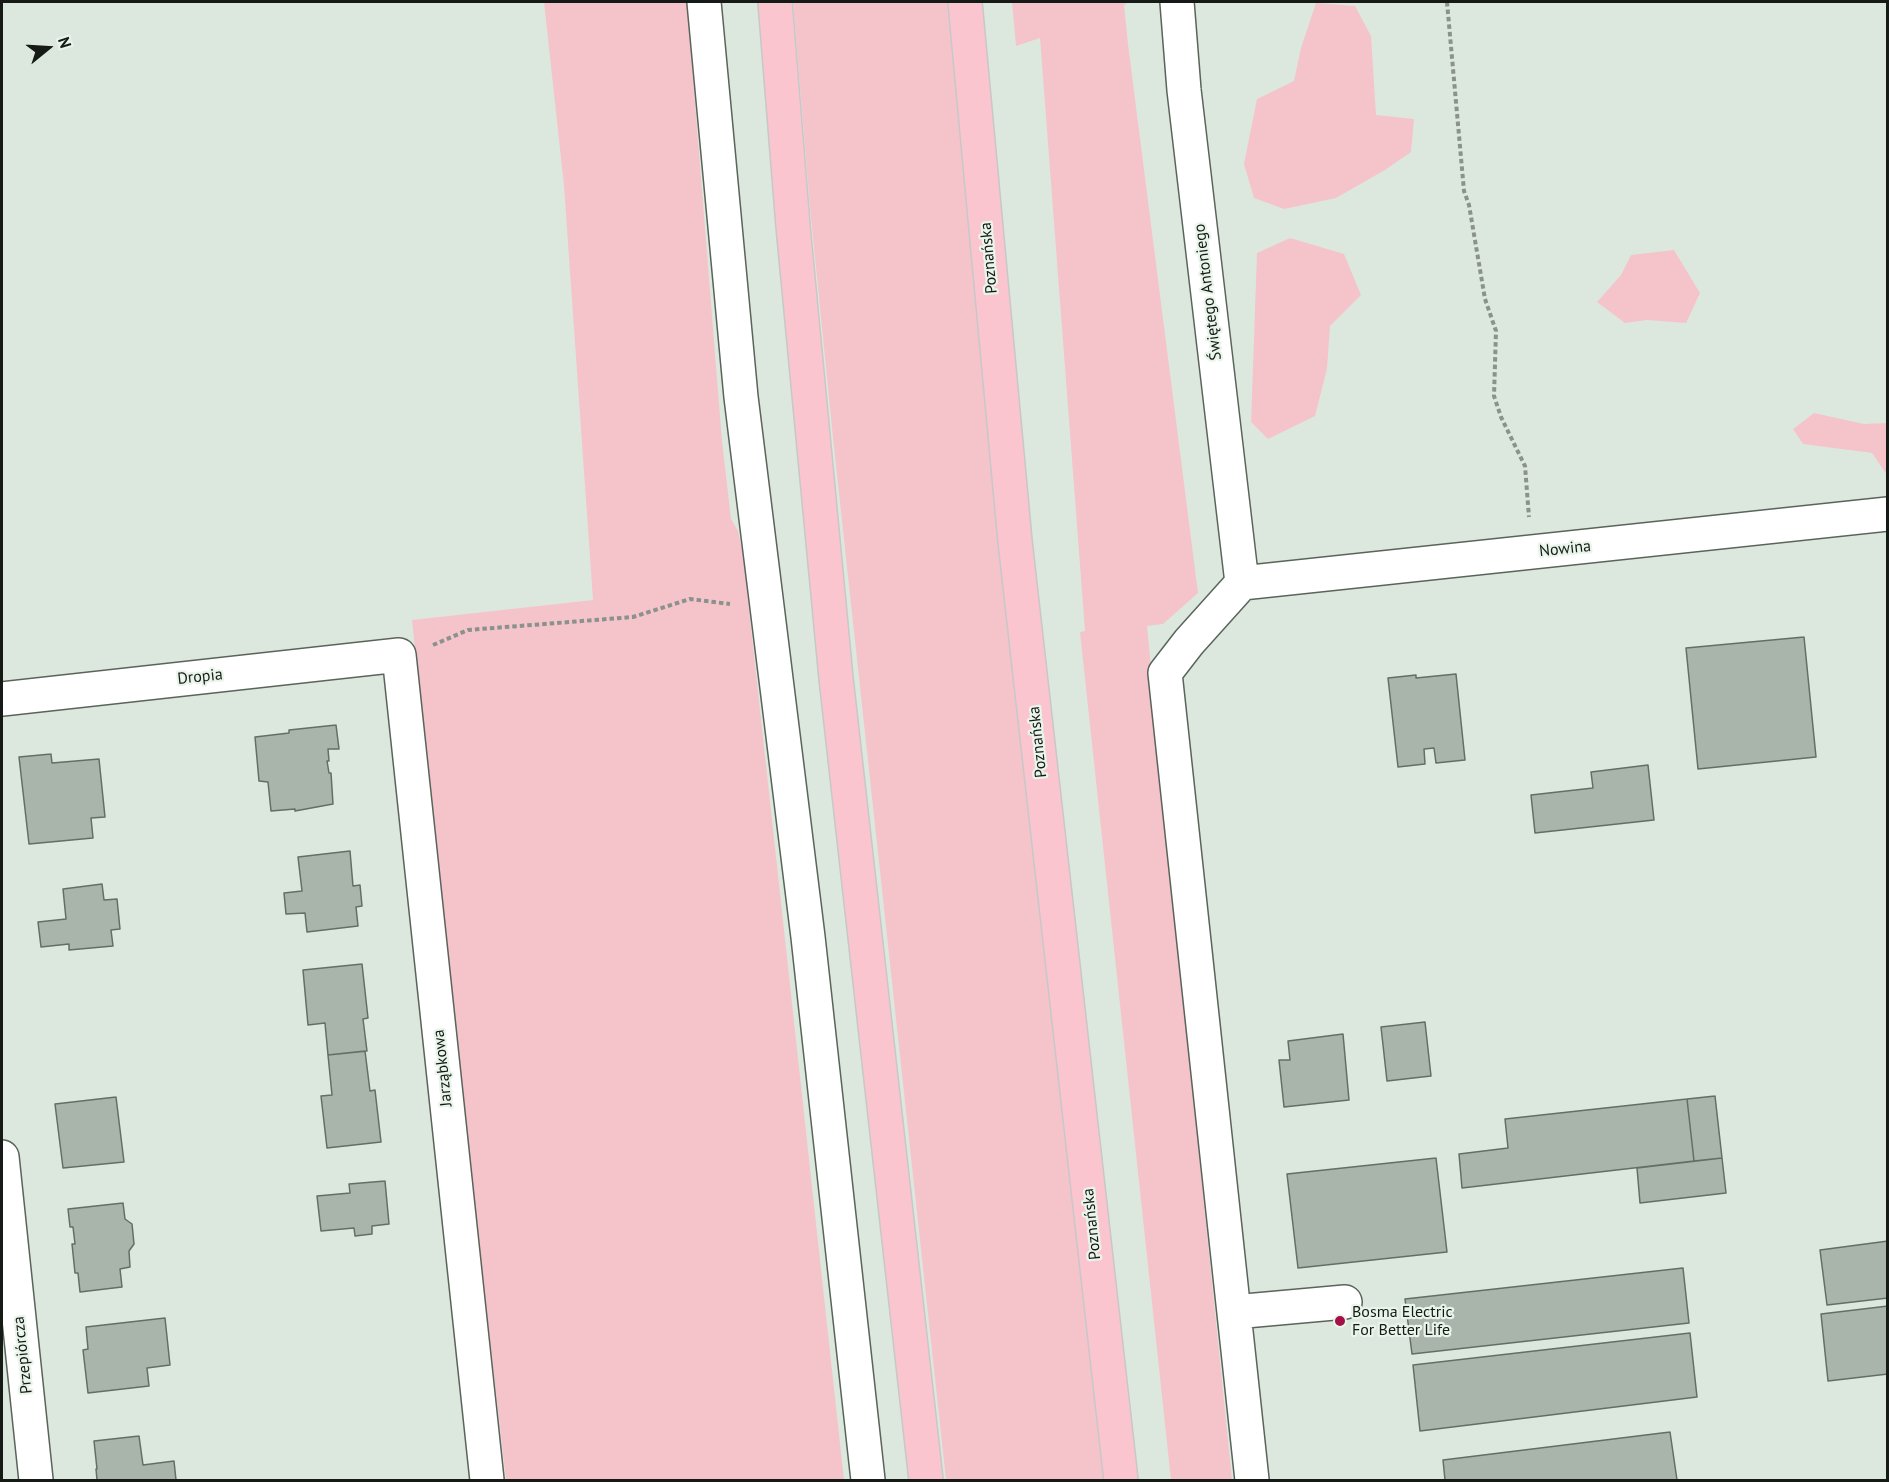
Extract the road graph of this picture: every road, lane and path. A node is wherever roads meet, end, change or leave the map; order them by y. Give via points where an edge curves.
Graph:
1 (704, 2) edge
2 (775, 2) edge
3 (965, 2) edge
4 (1177, 2) edge
5 (1446, 2) edge
6 (1887, 514) edge
7 (1532, 552) junction
8 (1242, 583) junction
9 (767, 598) junction
10 (399, 655) junction
11 (2, 699) edge
12 (2, 1157) edge
13 (1345, 1302) dead end
14 (1234, 1311) junction
15 (36, 1480) edge
16 (488, 1480) edge
17 (868, 1480) edge
18 (926, 1480) edge
19 (1121, 1480) edge
20 (1252, 1480) edge

1 - 9 street via 741,397
2 - 18 main road via 836,678
3 - 19 main road, Poznańska via 1015,541
4 - 8 street, Świętego Antoniego
5 - 7 path via 1464,191 1485,299 1496,331 1494,396 1526,466
6 - 7 street, Nowina
7 - 8 street, Nowina
8 - 14 street via 1165,674
9 - 10 path via 730,604 690,599 633,617 468,630 423,651
9 - 17 street
10 - 11 street, Dropia
10 - 16 street, Jarząbkowa
12 - 15 street, Przepiórcza
13 - 14 street
14 - 20 street

